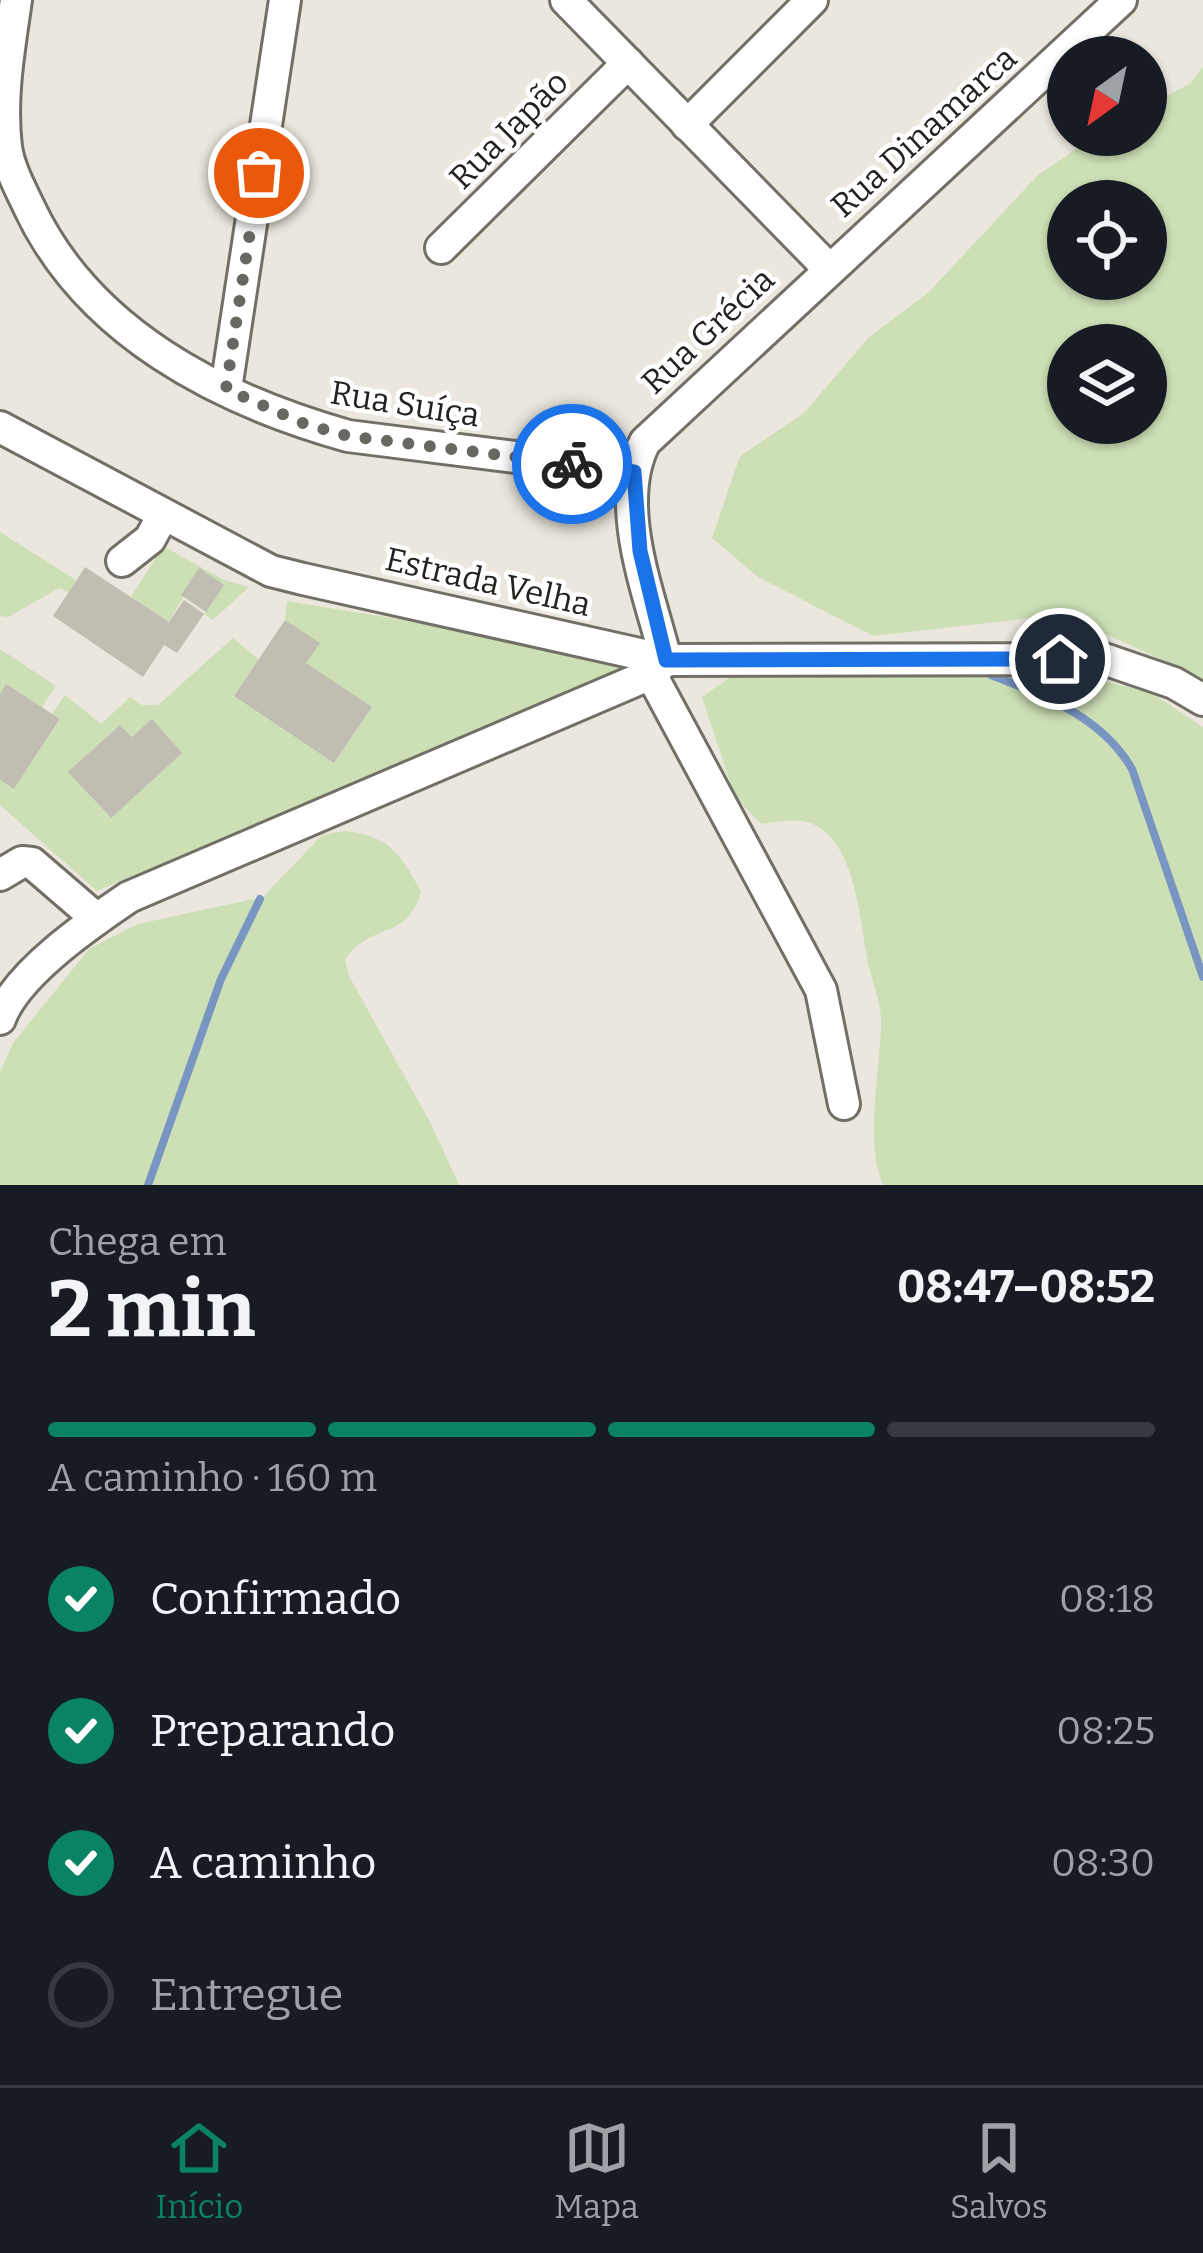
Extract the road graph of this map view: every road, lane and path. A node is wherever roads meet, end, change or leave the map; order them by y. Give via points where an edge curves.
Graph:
1 (16, 0) edge
2 (285, 0) edge
3 (566, 0) edge
4 (812, 0) edge
5 (1121, 0) edge
6 (628, 63) junction
7 (687, 125) junction
8 (441, 248) dead end
9 (828, 268) junction
10 (226, 389) junction
11 (0, 427) edge
12 (634, 472) junction
13 (163, 515) junction
14 (122, 561) dead end
15 (658, 667) junction
16 (1203, 700) edge
17 (0, 875) edge
18 (97, 919) junction
19 (3, 1007) edge
20 (844, 1104) dead end

1 - 10 street, Rua Suíça via 5,78 7,153 42,235 108,316
2 - 10 street
3 - 6 street
4 - 7 street
5 - 9 street, Rua Dinamarca
6 - 7 street
6 - 8 street, Rua Japão
7 - 9 street
9 - 12 street, Rua Grécia via 645,442
10 - 12 street, Rua Suíça via 348,436
11 - 13 street, Estrada Velha
12 - 15 street
13 - 14 street via 150,539
13 - 15 street, Estrada Velha via 271,571
15 - 16 street, Estrada Velha via 1104,659
15 - 18 street via 129,897
15 - 20 street via 821,990
17 - 18 street via 32,863
18 - 19 street

